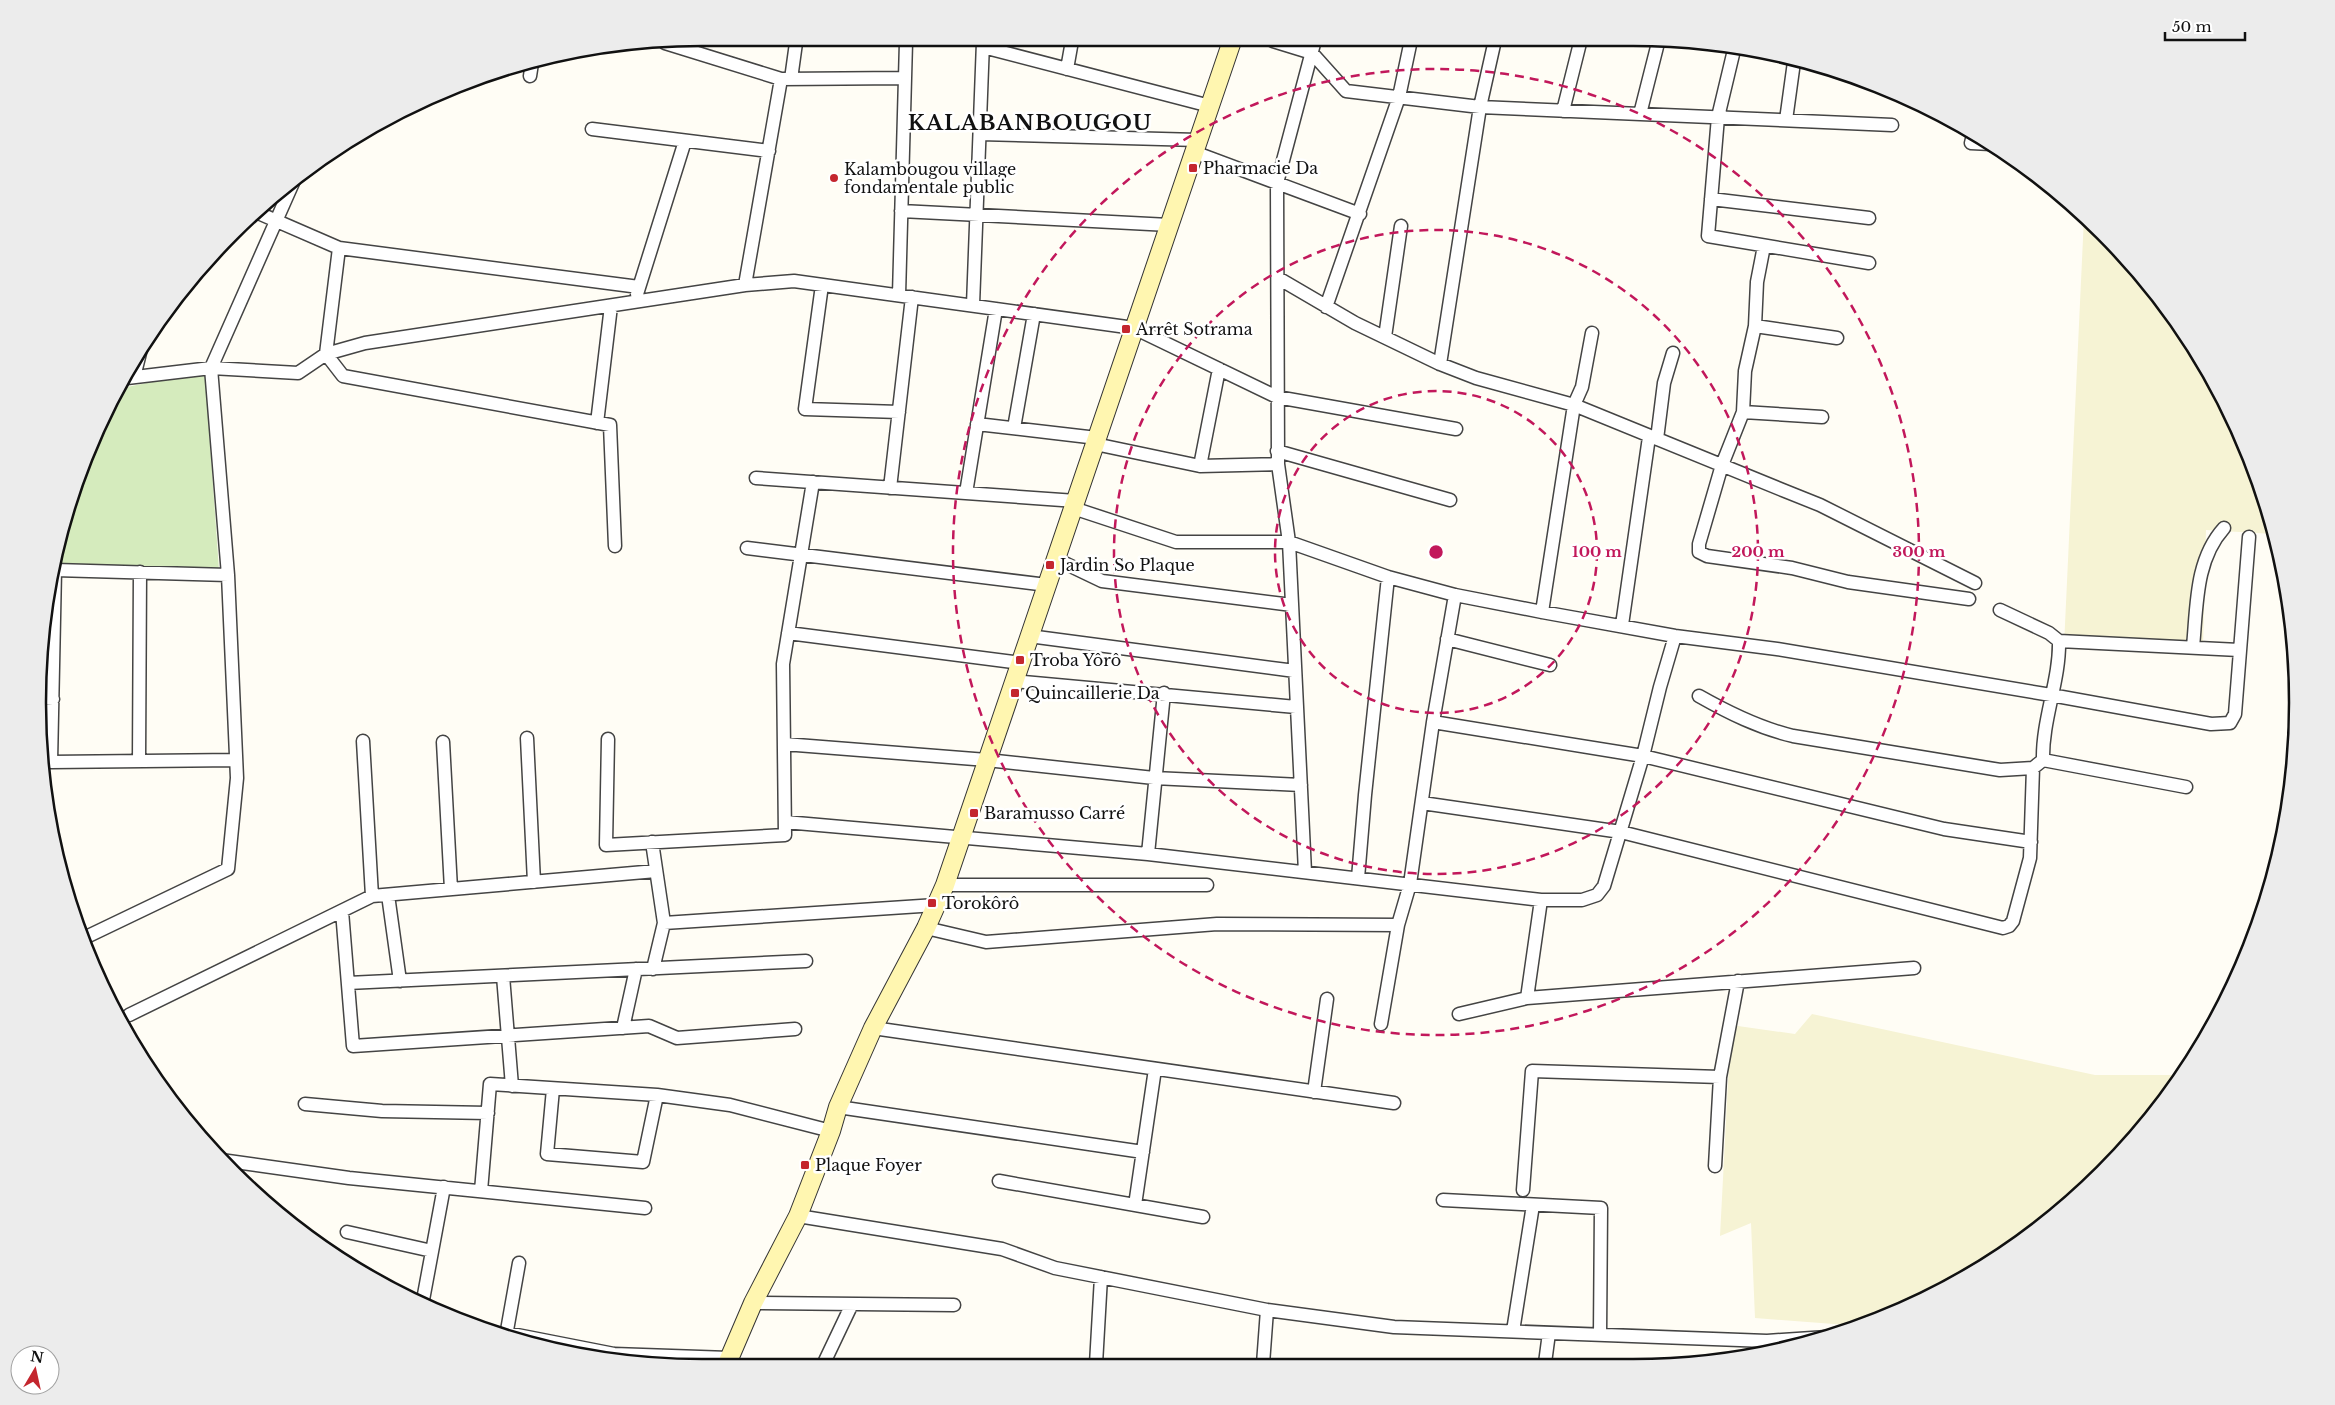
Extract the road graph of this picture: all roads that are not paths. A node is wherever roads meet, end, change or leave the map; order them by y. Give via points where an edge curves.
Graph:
1 (795, 46) edge
2 (906, 46) edge
3 (983, 46) edge
4 (990, 46) edge
5 (1071, 46) edge
6 (1230, 46) edge
7 (1410, 46) edge
8 (1494, 46) edge
9 (1579, 46) edge
10 (680, 47) edge
11 (1313, 47) edge
12 (1657, 47) edge
13 (1733, 54) edge
14 (1793, 67) edge
15 (1067, 69) junction
16 (531, 70) edge
17 (530, 76) dead end
18 (906, 78) junction
19 (786, 79) junction
20 (1399, 98) junction
21 (1210, 106) junction
22 (1480, 107) junction
23 (1563, 111) junction
24 (1640, 114) junction
25 (1718, 117) junction
26 (1786, 120) junction
27 (1892, 124) dead end
28 (592, 129) dead end
29 (980, 134) junction
30 (685, 141) junction
31 (1196, 146) junction
32 (769, 152) junction
33 (1277, 183) junction
34 (288, 194) edge
35 (1711, 199) junction
36 (901, 211) junction
37 (1360, 214) junction
38 (263, 215) edge
39 (977, 215) junction
40 (1869, 218) dead end
41 (276, 221) junction
42 (1169, 225) junction
43 (1401, 226) dead end
44 (1764, 246) junction
45 (339, 248) junction
46 (1869, 262) dead end
47 (1278, 278) junction
48 (745, 284) junction
49 (822, 285) junction
50 (639, 287) junction
51 (899, 295) junction
52 (912, 297) junction
53 (634, 302) junction
54 (611, 306) junction
55 (973, 306) junction
56 (1326, 307) junction
57 (996, 309) junction
58 (1034, 314) junction
59 (1755, 326) junction
60 (1134, 328) junction
61 (1592, 333) dead end
62 (1385, 337) junction
63 (1836, 338) dead end
64 (1673, 353) dead end
65 (326, 354) junction
66 (1440, 364) junction
67 (211, 368) junction
68 (1219, 369) junction
69 (131, 378) edge
70 (1277, 397) junction
71 (1574, 405) junction
72 (899, 412) junction
73 (1743, 412) junction
74 (1822, 418) dead end
75 (597, 423) junction
76 (977, 424) junction
77 (1014, 428) junction
78 (1456, 429) dead end
79 (1653, 438) junction
80 (1096, 441) junction
81 (1277, 458) junction
82 (1722, 465) junction
83 (1200, 466) junction
84 (756, 478) dead end
85 (813, 482) junction
86 (890, 488) junction
87 (966, 493) junction
88 (1450, 500) dead end
89 (1074, 504) junction
90 (2224, 528) dead end
91 (2249, 537) dead end
92 (1290, 542) junction
93 (615, 546) dead end
94 (747, 548) dead end
95 (801, 555) junction
96 (1056, 559) junction
97 (60, 570) edge
98 (140, 572) junction
99 (228, 575) junction
100 (1388, 577) junction
101 (1974, 583) dead end
102 (1047, 585) junction
103 (1455, 595) junction
104 (1969, 599) dead end
105 (1292, 605) junction
106 (2000, 610) dead end
107 (1542, 612) junction
108 (1622, 625) junction
109 (51, 631) edge
110 (788, 633) junction
111 (1030, 636) junction
112 (1675, 636) junction
113 (1447, 639) junction
114 (2059, 641) junction
115 (2193, 647) junction
116 (2239, 650) junction
117 (1020, 663) junction
118 (1550, 664) dead end
119 (1295, 671) junction
120 (1014, 681) junction
121 (1164, 693) junction
122 (2051, 695) junction
123 (1699, 696) dead end
124 (46, 699) edge
125 (53, 699) junction
126 (1296, 707) junction
127 (1433, 722) junction
128 (527, 738) dead end
129 (608, 739) dead end
130 (363, 741) dead end
131 (443, 742) dead end
132 (784, 744) junction
133 (1643, 756) junction
134 (236, 760) junction
135 (987, 760) junction
136 (2044, 760) junction
137 (139, 761) junction
138 (2033, 768) junction
139 (1154, 778) junction
140 (1301, 785) junction
141 (2186, 786) dead end
142 (1422, 803) junction
143 (785, 822) junction
144 (1621, 832) junction
145 (961, 837) junction
146 (652, 842) junction
147 (2032, 842) junction
148 (1148, 854) junction
149 (656, 872) junction
150 (1305, 872) junction
151 (1358, 878) junction
152 (534, 882) junction
153 (1410, 884) junction
154 (945, 885) junction
155 (1207, 885) dead end
156 (451, 889) junction
157 (388, 895) junction
158 (372, 896) junction
159 (1541, 900) junction
160 (936, 905) junction
161 (342, 911) junction
162 (664, 924) junction
163 (1398, 925) junction
164 (926, 928) junction
165 (89, 936) edge
166 (806, 961) dead end
167 (1914, 968) dead end
168 (636, 969) junction
169 (653, 969) junction
170 (503, 976) junction
171 (400, 981) junction
172 (1738, 981) junction
173 (348, 983) junction
174 (1527, 998) junction
175 (1327, 999) dead end
176 (1459, 1014) dead end
177 (128, 1015) dead end
178 (1381, 1024) dead end
179 (624, 1028) junction
180 (873, 1028) junction
181 (795, 1029) dead end
182 (508, 1036) junction
183 (1155, 1069) junction
184 (1720, 1077) junction
185 (512, 1086) junction
186 (554, 1089) junction
187 (1314, 1092) junction
188 (657, 1095) junction
189 (1394, 1103) dead end
190 (305, 1104) dead end
191 (838, 1107) junction
192 (488, 1113) junction
193 (831, 1131) junction
194 (1143, 1152) junction
195 (233, 1162) edge
196 (1715, 1166) dead end
197 (999, 1181) dead end
198 (444, 1187) junction
199 (1523, 1190) dead end
200 (481, 1191) junction
201 (1443, 1200) dead end
202 (1533, 1204) junction
203 (1135, 1205) junction
204 (645, 1208) dead end
205 (798, 1216) junction
206 (1203, 1217) dead end
207 (347, 1232) dead end
208 (432, 1251) junction
209 (519, 1263) dead end
210 (1101, 1277) junction
211 (424, 1296) edge
212 (753, 1303) junction
213 (852, 1304) junction
214 (954, 1305) dead end
215 (1267, 1310) junction
216 (508, 1329) edge
217 (1513, 1331) junction
218 (1549, 1332) junction
219 (1600, 1335) junction
220 (1762, 1346) edge
221 (729, 1359) edge
222 (826, 1359) edge
223 (1096, 1359) edge
224 (1263, 1359) edge
225 (1545, 1359) edge

1 - 19 street
2 - 18 street
3 - 29 street
4 - 15 street
5 - 15 street
6 - 21 street
7 - 20 street
8 - 22 street
9 - 23 street
10 - 19 street
11 - 20 street via 1346,91
11 - 33 street
12 - 24 street
13 - 25 street
14 - 26 street
15 - 21 street
16 - 17 street
18 - 19 street
18 - 36 street
19 - 32 street
20 - 22 street
20 - 37 street
21 - 31 street
22 - 23 street
22 - 66 street
23 - 24 street
24 - 25 street
25 - 26 street
25 - 35 street
26 - 27 street
28 - 30 street
29 - 31 street
29 - 39 street
30 - 32 street
30 - 50 street
31 - 33 street
31 - 42 street
32 - 48 street
33 - 37 street
33 - 47 street
34 - 41 street
35 - 40 street
35 - 44 street via 1708,236
36 - 39 street
36 - 51 street
37 - 56 street
38 - 41 street
39 - 42 street
39 - 55 street
41 - 45 street
41 - 67 street
42 - 60 street
43 - 62 street
44 - 46 street
44 - 59 street via 1757,282
45 - 50 street
45 - 65 street
47 - 56 street
47 - 70 street
48 - 49 street via 794,281
48 - 53 street
49 - 51 street
49 - 72 street via 806,409
50 - 53 street
51 - 52 street
52 - 55 street
52 - 72 street
53 - 54 street
54 - 65 street via 365,343
54 - 75 street
55 - 57 street
56 - 62 street
57 - 58 street
57 - 76 street
58 - 60 street
58 - 77 street
59 - 63 street
59 - 73 street via 1746,371
60 - 68 street
60 - 80 street
61 - 71 street via 1582,387
62 - 66 street
64 - 79 street
65 - 67 street via 298,373
65 - 75 street via 343,376
66 - 71 street via 1476,378
67 - 69 street
67 - 99 street
68 - 70 street
68 - 83 street
70 - 78 street
70 - 81 street
71 - 79 street
71 - 107 street
72 - 86 street
73 - 74 street
73 - 82 street
75 - 93 street via 610,425
76 - 77 street
76 - 87 street
77 - 80 street
79 - 82 street
79 - 108 street
80 - 83 street
80 - 89 street
81 - 83 street
81 - 88 street
81 - 92 street
82 - 101 street via 1820,505
82 - 104 street via 1699,544 1700,552 1707,556 1792,568 1848,582
84 - 85 street
85 - 86 street
85 - 95 street
86 - 87 street
87 - 89 street
89 - 92 street via 1176,542
89 - 96 street
90 - 115 street via 2204,562 2198,586
91 - 116 street
92 - 100 street
92 - 105 street
94 - 95 street
95 - 102 street
95 - 110 street
96 - 102 street
96 - 105 street via 1102,582
97 - 98 street
98 - 99 street
98 - 137 street
99 - 134 street
100 - 103 street
100 - 151 street
102 - 111 street
103 - 107 street
103 - 113 street
105 - 119 street
106 - 114 street
107 - 108 street
108 - 112 street
109 - 125 street
110 - 117 street
110 - 132 street via 783,664
111 - 117 street
111 - 119 street
112 - 122 street via 1777,649
112 - 133 street
113 - 118 street
113 - 127 street
114 - 115 street
114 - 122 street
115 - 116 street
116 - 122 street via 2235,714 2230,722 2211,724
117 - 120 street
119 - 126 street
120 - 121 street
120 - 135 street
121 - 126 street
121 - 139 street
122 - 136 street
123 - 138 street via 1731,715 1793,736 2000,770
124 - 125 street
125 - 137 street via 51,762
126 - 140 street
127 - 133 street
127 - 142 street
128 - 152 street
129 - 146 street via 606,845
130 - 158 street
131 - 156 street
132 - 135 street
132 - 143 street
133 - 144 street
133 - 147 street via 1944,829
134 - 137 street
134 - 165 street via 228,869
135 - 139 street
135 - 145 street
136 - 138 street
136 - 141 street
138 - 147 street
139 - 140 street
139 - 148 street
140 - 150 street
142 - 144 street
142 - 153 street
143 - 145 street
143 - 146 street via 785,835
144 - 147 street via 2003,928 2013,921
144 - 159 street via 1604,886 1597,895 1582,900
145 - 148 street
145 - 154 street
146 - 149 street
148 - 150 street
149 - 152 street
149 - 162 street
150 - 151 street
151 - 153 street
152 - 156 street
153 - 159 street
153 - 163 street
154 - 155 street
154 - 160 street
156 - 157 street
157 - 158 street
157 - 171 street
158 - 161 street
159 - 174 street
160 - 162 street
160 - 164 street
161 - 173 street
161 - 177 street
162 - 169 street
163 - 164 street via 1217,924 986,942
163 - 178 street
164 - 180 street
166 - 169 street
167 - 172 street
168 - 169 street
168 - 170 street
168 - 179 street
170 - 171 street
170 - 182 street
171 - 173 street
172 - 174 street
172 - 184 street
173 - 182 street via 353,1046
174 - 176 street
175 - 187 street
179 - 181 street via 649,1026 677,1038
179 - 182 street
180 - 183 street
180 - 191 street
182 - 185 street
183 - 187 street
183 - 194 street
184 - 196 street
184 - 199 street via 1532,1071
185 - 186 street
185 - 192 street via 490,1084
186 - 188 street
186 - 188 street via 547,1154 643,1162
187 - 189 street
188 - 193 street via 730,1105
190 - 192 street via 382,1111
191 - 193 street
191 - 194 street
192 - 200 street
193 - 205 street
194 - 203 street
195 - 198 street
197 - 203 street
198 - 200 street
198 - 208 street
200 - 204 street
201 - 202 street
202 - 217 street
202 - 219 street via 1601,1208
203 - 206 street
205 - 210 street via 1002,1249 1056,1268
205 - 212 street
207 - 208 street
208 - 211 street
209 - 216 street
210 - 215 street
210 - 223 street
212 - 213 street
212 - 221 street
213 - 214 street
213 - 222 street
215 - 217 street via 1394,1327
215 - 224 street
217 - 218 street
218 - 219 street
218 - 225 street
219 - 220 street

